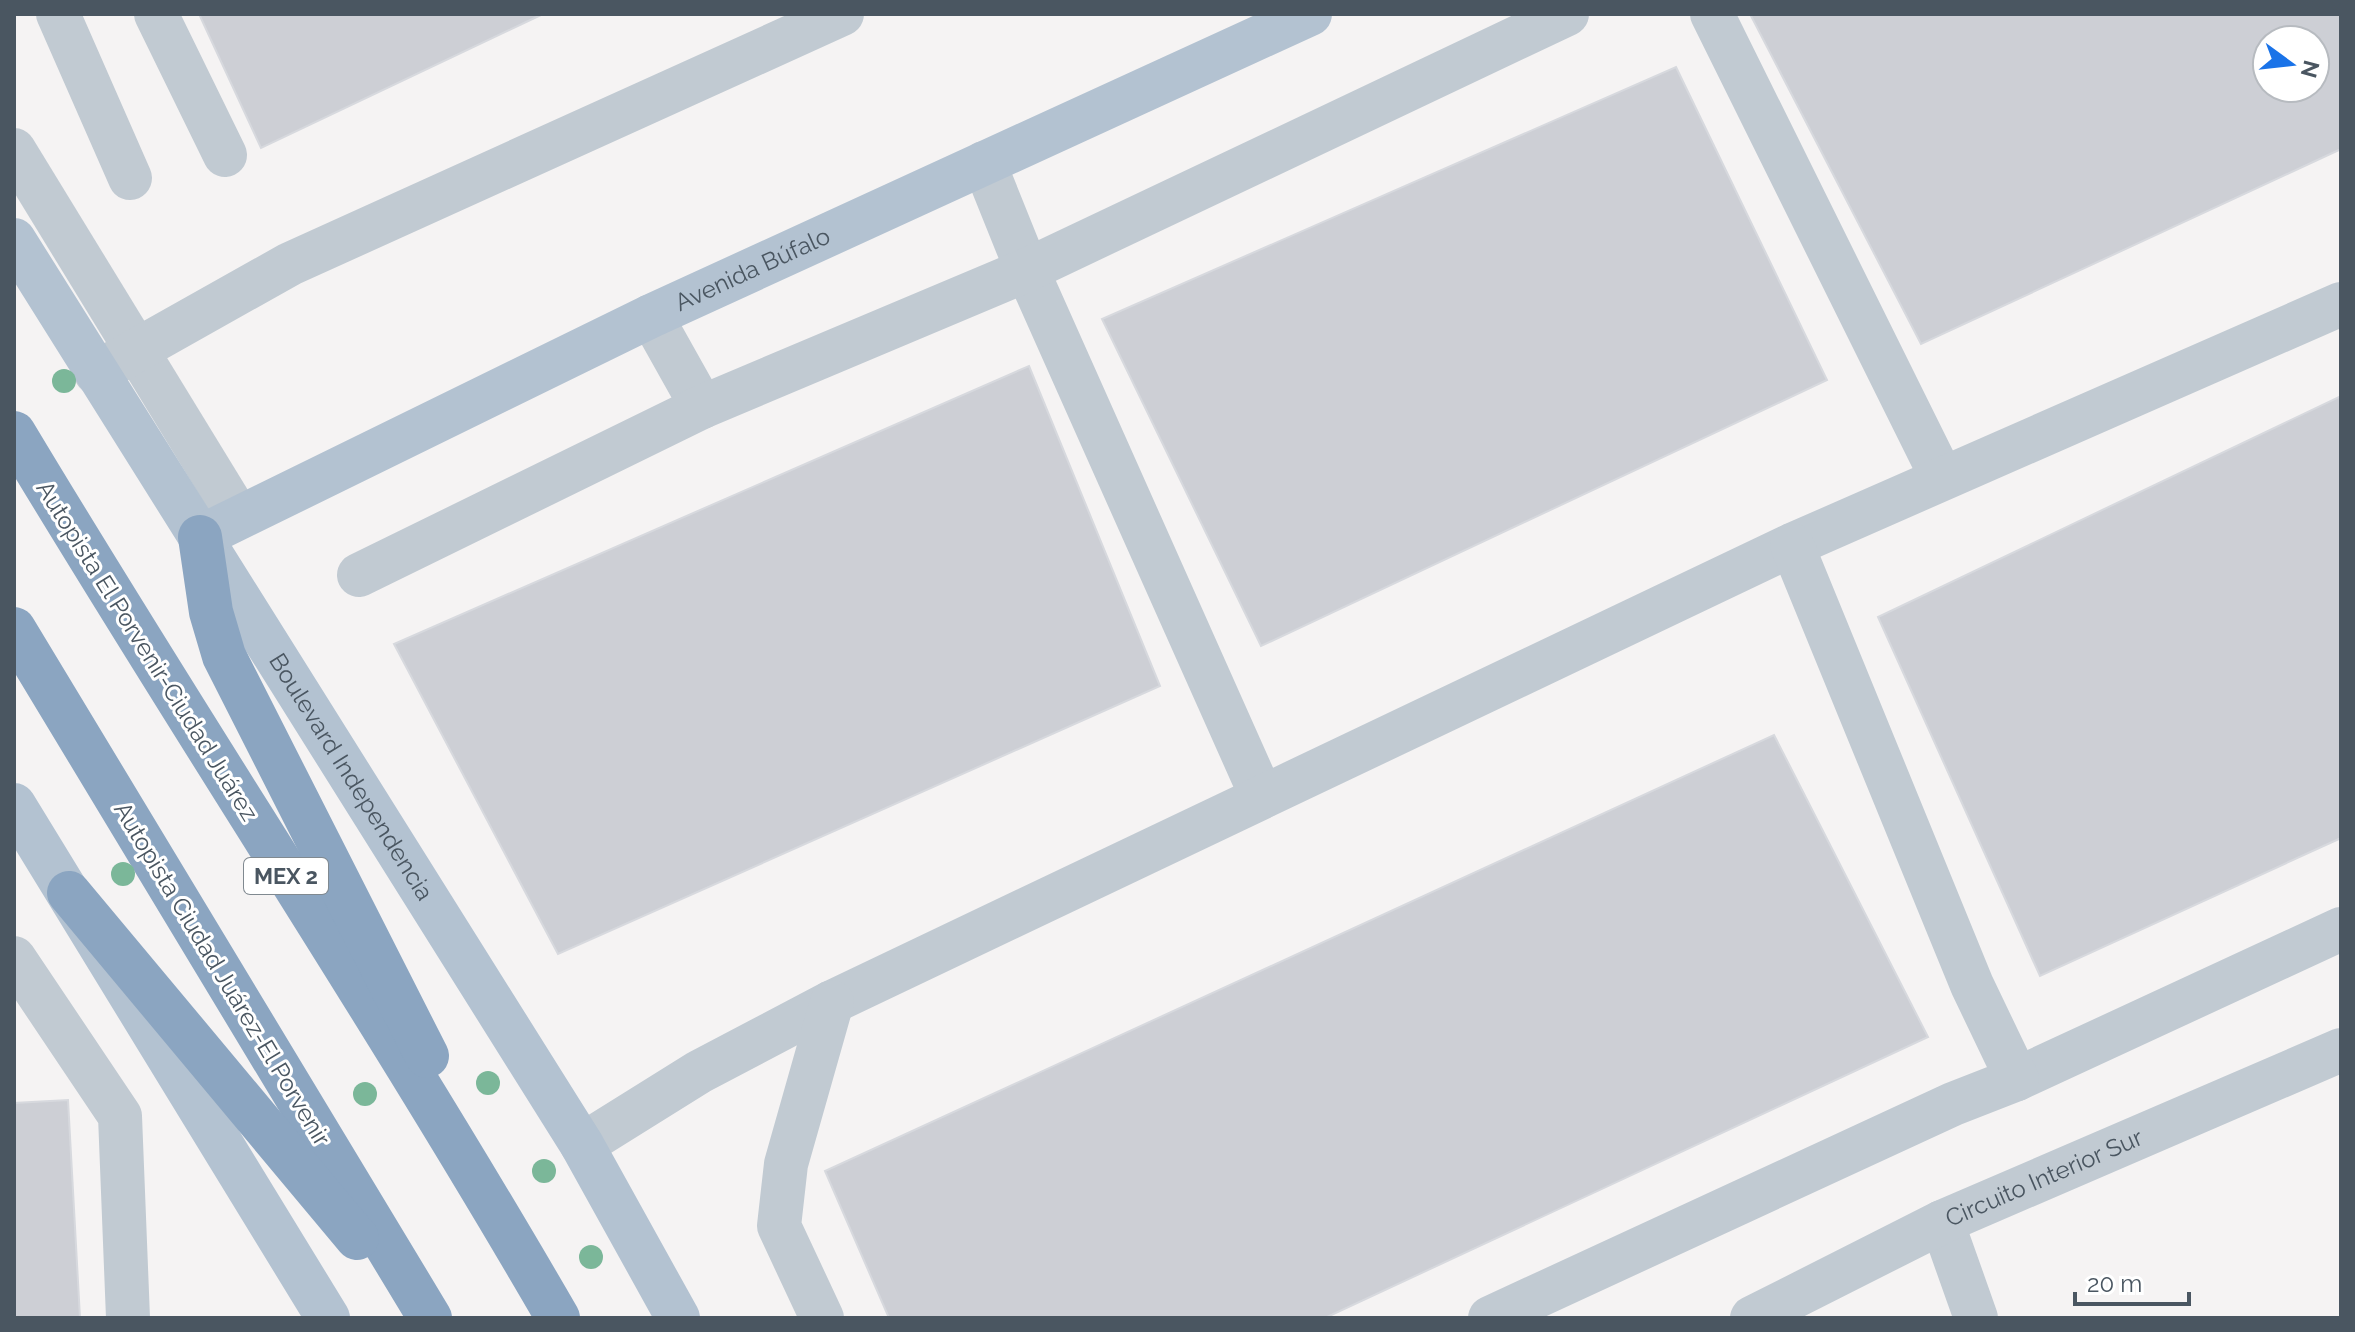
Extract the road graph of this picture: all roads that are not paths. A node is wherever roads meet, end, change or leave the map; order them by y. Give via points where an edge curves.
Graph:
1 (58, 14) edge
2 (156, 14) edge
3 (842, 14) edge
4 (1310, 14) edge
5 (1567, 14) edge
6 (1712, 14) edge
7 (14, 150) edge
8 (225, 155) dead end
9 (984, 163) junction
10 (130, 178) dead end
11 (14, 240) edge
12 (1027, 270) junction
13 (2341, 304) edge
14 (651, 316) junction
15 (136, 348) junction
16 (96, 373) junction
17 (702, 407) junction
18 (14, 433) edge
19 (1941, 476) junction
20 (238, 516) junction
21 (200, 537) junction
22 (1792, 545) junction
23 (359, 575) dead end
24 (14, 629) edge
25 (1262, 797) junction
26 (14, 805) edge
27 (69, 893) junction
28 (2341, 929) edge
29 (14, 958) edge
30 (832, 1002) junction
31 (2341, 1050) edge
32 (2017, 1079) junction
33 (582, 1145) junction
34 (493, 1205) junction
35 (1942, 1222) junction
36 (1536, 1308) edge
37 (128, 1318) edge
38 (328, 1318) edge
39 (423, 1318) edge
40 (430, 1318) edge
41 (558, 1318) edge
42 (678, 1318) edge
43 (822, 1318) edge
44 (1490, 1318) edge
45 (1752, 1318) edge
46 (1976, 1318) edge

1 - 10 street
2 - 8 street
3 - 15 street via 290,264
4 - 9 main road, Avenida Búfalo
5 - 12 street
6 - 19 street
7 - 15 street
9 - 12 street
9 - 14 main road, Avenida Búfalo
11 - 16 main road, Boulevard Independencia
12 - 17 street
12 - 25 street
13 - 19 street
14 - 17 street
14 - 20 main road, Avenida Búfalo
15 - 16 street
15 - 20 street
16 - 21 main road, Boulevard Independencia
17 - 23 street
18 - 34 highway, Autopista El Porvenir-Ciudad Juárez / MEX 2
19 - 22 street
20 - 21 main road, Avenida Búfalo
21 - 33 main road, Boulevard Independencia
21 - 34 highway via 211,612 224,656 411,1020
22 - 25 street
22 - 32 street via 1972,985
24 - 40 highway, Autopista Ciudad Juárez-El Porvenir
25 - 30 street
26 - 27 main road
27 - 38 main road
27 - 39 highway
28 - 32 street
29 - 37 street via 120,1116
30 - 33 street via 699,1072
30 - 43 street via 786,1164 779,1226
31 - 35 street, Circuito Interior Sur
32 - 36 street via 1953,1104
33 - 42 main road, Boulevard Independencia
34 - 41 highway, Autopista El Porvenir-Ciudad Juárez / MEX 2
35 - 45 street, Circuito Interior Sur
35 - 46 street
36 - 44 street

